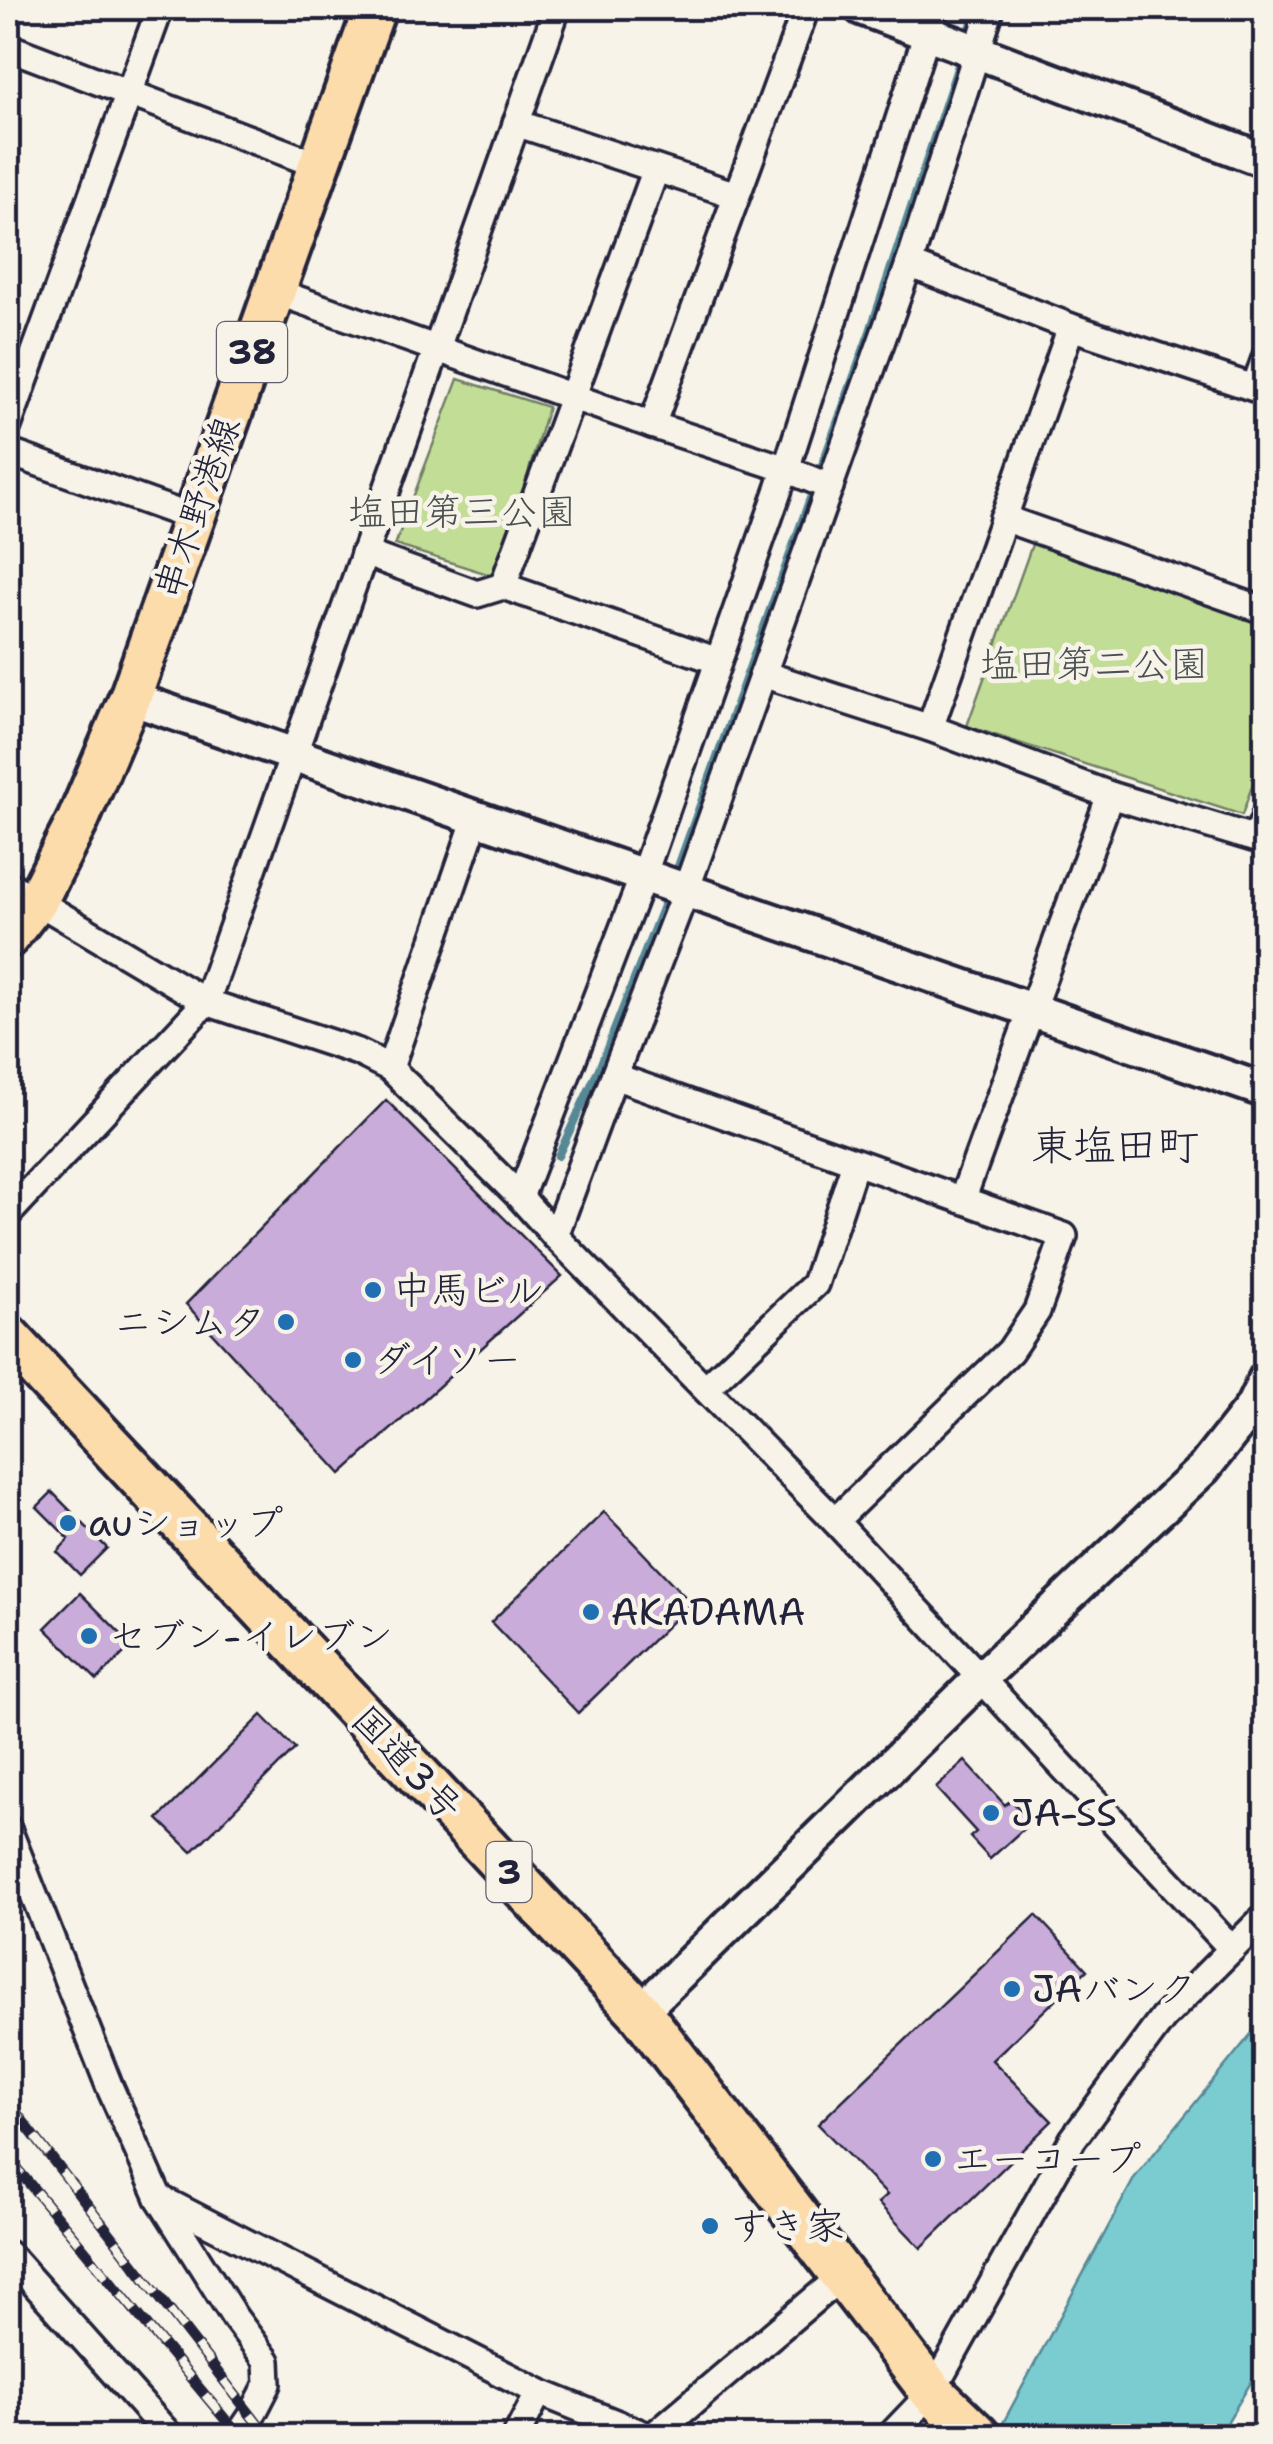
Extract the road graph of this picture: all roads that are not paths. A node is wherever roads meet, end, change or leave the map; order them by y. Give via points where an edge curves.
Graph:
1 (160, 8) edge
2 (375, 8) edge
3 (556, 8) edge
4 (806, 8) edge
5 (861, 8) edge
6 (991, 8) edge
7 (930, 20) edge
8 (8, 47) edge
9 (977, 50) junction
10 (129, 92) junction
11 (516, 123) junction
12 (1266, 161) edge
13 (318, 164) junction
14 (656, 168) junction
15 (736, 195) junction
16 (909, 264) junction
17 (274, 290) junction
18 (1071, 328) junction
19 (436, 348) junction
20 (1266, 356) edge
21 (1260, 390) edge
22 (573, 397) junction
23 (652, 425) junction
24 (8, 426) edge
25 (8, 452) edge
26 (786, 468) junction
27 (830, 487) junction
28 (193, 518) junction
29 (1003, 518) junction
30 (364, 552) junction
31 (503, 586) junction
32 (1266, 610) edge
33 (718, 660) junction
34 (763, 674) junction
35 (130, 698) junction
36 (930, 728) junction
37 (294, 754) junction
38 (1110, 795) junction
39 (1266, 814) edge
40 (476, 818) junction
41 (643, 876) junction
42 (686, 890) junction
43 (22, 892) edge
44 (8, 937) edge
45 (206, 1002) junction
46 (1031, 1010) junction
47 (390, 1068) junction
48 (614, 1076) junction
49 (1266, 1092) edge
50 (855, 1163) junction
51 (520, 1197) junction
52 (962, 1200) junction
53 (8, 1214) edge
54 (555, 1236) junction
55 (8, 1337) edge
56 (1266, 1378) edge
57 (706, 1388) junction
58 (834, 1520) junction
59 (980, 1680) junction
60 (8, 1829) edge
61 (1266, 1915) edge
62 (1232, 1950) junction
63 (640, 2012) junction
64 (160, 2198) junction
65 (8, 2254) edge
66 (842, 2275) junction
67 (540, 2392) junction
68 (932, 2392) junction
69 (977, 2435) edge
70 (170, 2436) edge
71 (238, 2436) edge
72 (516, 2436) edge
73 (650, 2436) edge
74 (890, 2436) edge

1 - 10 street
2 - 13 main road, 串木野港線 / 38
3 - 11 street
4 - 15 street
5 - 7 street
6 - 9 street
7 - 9 street
7 - 26 street
8 - 10 street
9 - 12 street
9 - 16 street
10 - 13 street
10 - 24 street
11 - 14 street
11 - 19 street
13 - 17 main road, 串木野港線 / 38
14 - 15 street
14 - 22 street
15 - 23 street
16 - 18 street
16 - 27 street
17 - 19 street
17 - 28 main road, 串木野港線 / 38
18 - 21 street
18 - 29 street
19 - 22 street
19 - 30 street
20 - 21 street
22 - 23 street
22 - 31 street
23 - 26 street
25 - 28 street
26 - 27 street
26 - 33 street
27 - 34 street
28 - 35 main road, 串木野港線 / 38
29 - 32 street
29 - 36 street
30 - 31 street via 477,594
30 - 37 street
31 - 33 street
33 - 41 street
34 - 36 street
34 - 42 street
35 - 37 street
35 - 43 main road, 串木野港線 / 38 via 78,820
36 - 38 street
37 - 40 street
37 - 45 street
38 - 39 street via 1256,839
38 - 46 street
40 - 41 street
40 - 47 street
41 - 42 street
41 - 51 street
42 - 46 street
42 - 48 street
43 - 44 main road, 串木野港線 / 38
43 - 45 street
45 - 47 street
45 - 53 street
46 - 49 street
46 - 52 street
47 - 51 street
48 - 50 street
48 - 54 street
50 - 52 street
50 - 57 street via 815,1284
51 - 54 street
52 - 58 street via 1064,1236 1037,1311 1010,1351
54 - 57 street
55 - 63 highway, 国道3号 / 3
56 - 59 street via 1204,1468
57 - 58 street
58 - 59 street
59 - 62 street
59 - 63 street
60 - 64 street
61 - 62 street
62 - 68 street via 1163,2018 1073,2139
63 - 66 highway, 国道3号 / 3
64 - 67 street
64 - 71 street via 267,2362 268,2384
65 - 70 street
66 - 68 highway, 国道3号 / 3
66 - 73 street
67 - 72 street
67 - 73 street
68 - 69 highway, 国道3号 / 3
68 - 74 street

